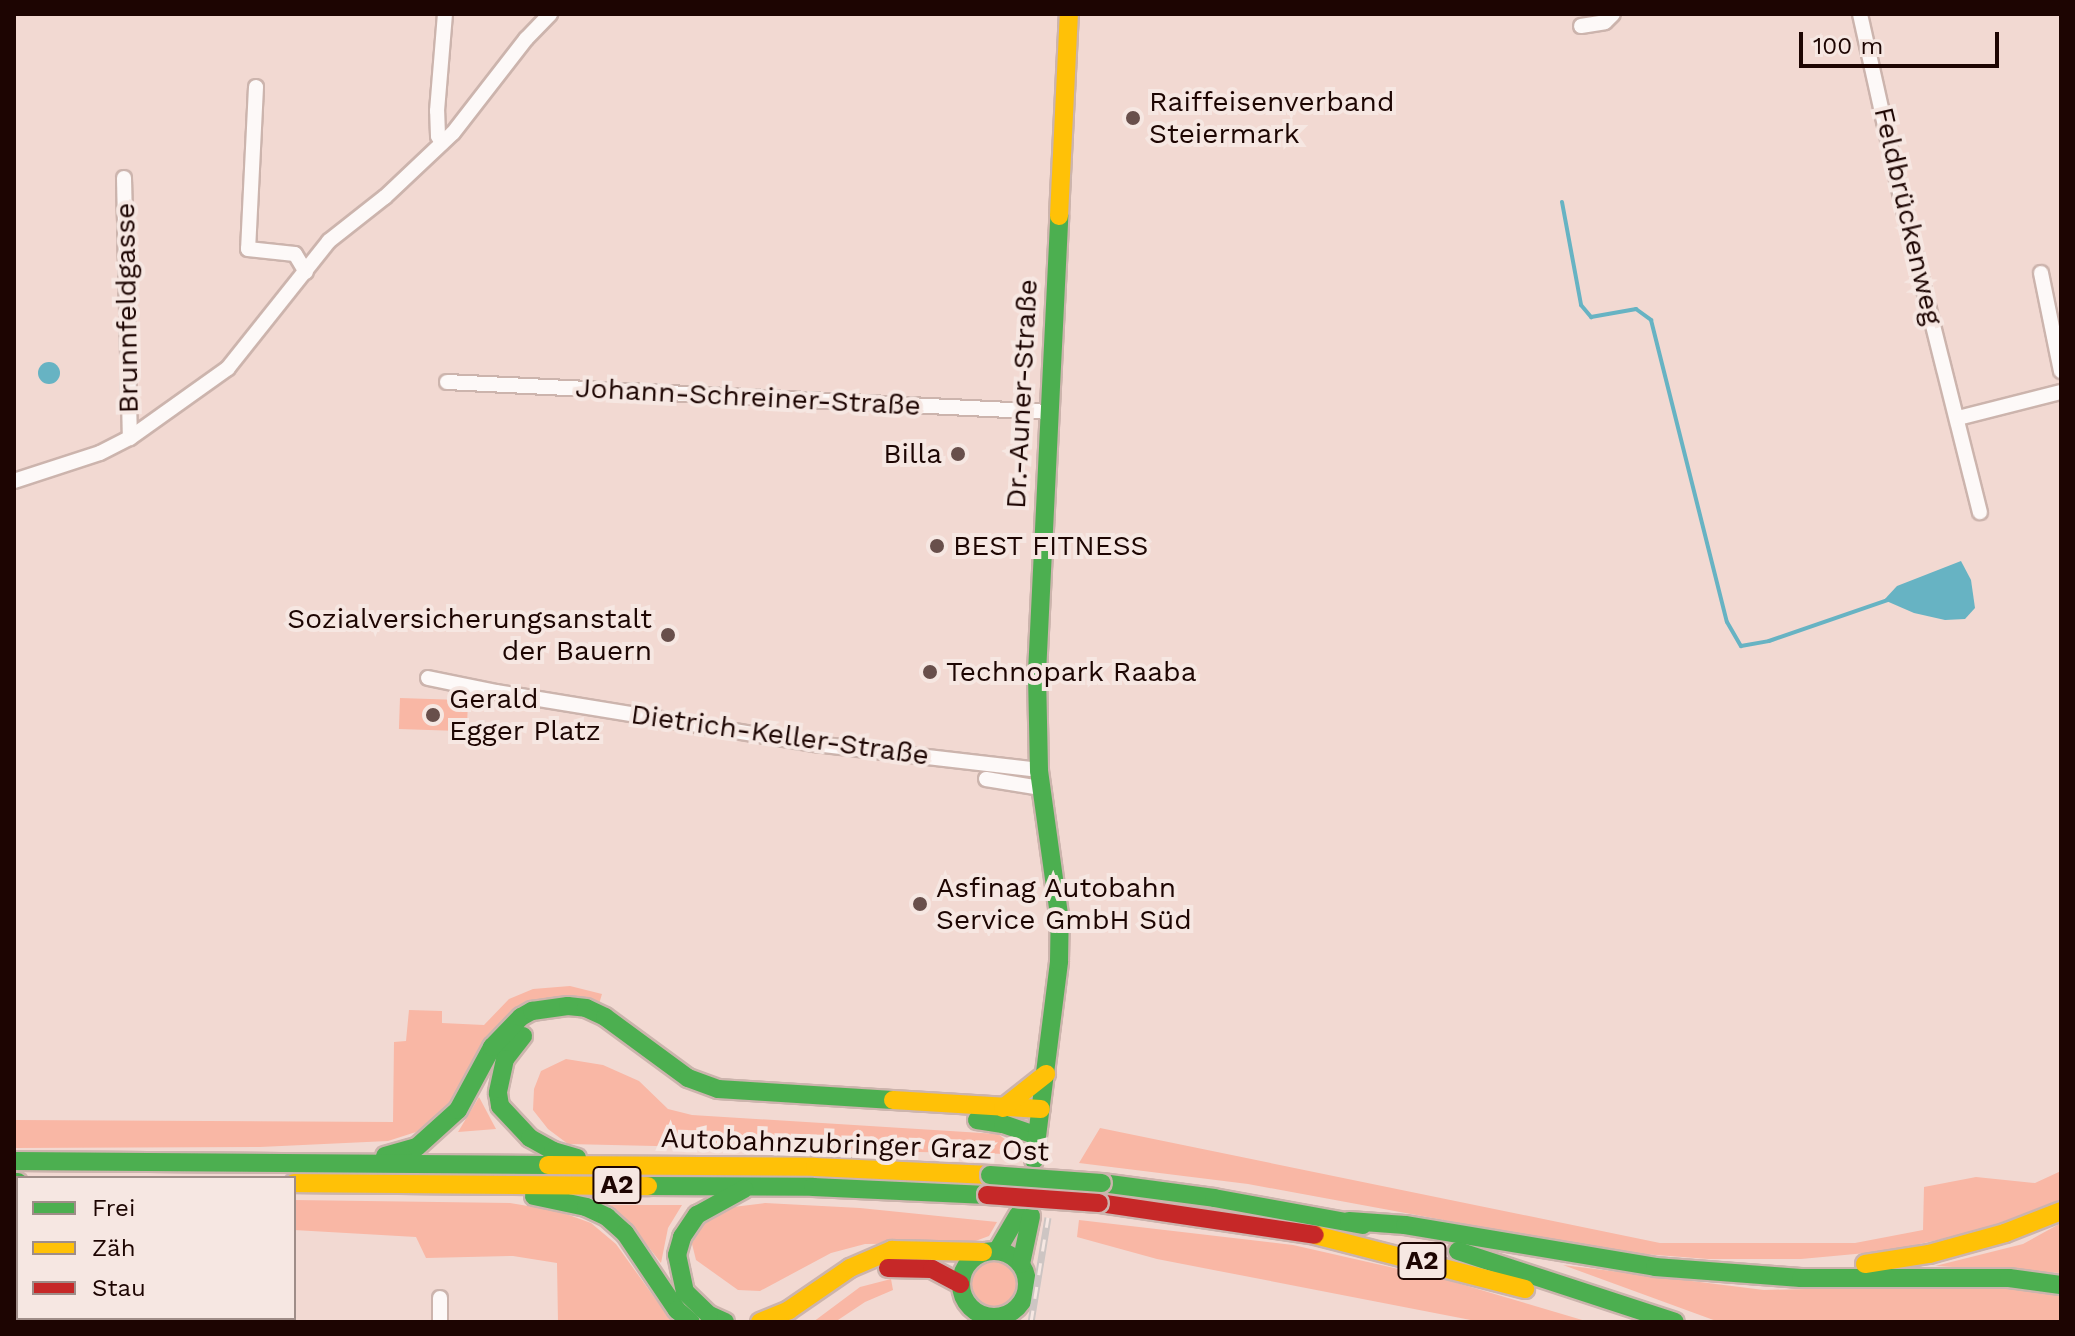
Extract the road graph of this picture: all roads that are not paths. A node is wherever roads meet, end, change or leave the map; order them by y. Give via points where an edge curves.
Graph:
1 (445, 14) edge
2 (550, 14) edge
3 (1069, 14) edge
4 (1613, 14) edge
5 (1860, 14) edge
6 (1581, 26) dead end
7 (256, 87) dead end
8 (442, 143) junction
9 (124, 178) dead end
10 (306, 272) junction
11 (2041, 273) dead end
12 (2061, 371) edge
13 (447, 382) dead end
14 (2061, 392) edge
15 (1049, 412) junction
16 (1958, 418) junction
17 (130, 438) junction
18 (14, 481) edge
19 (1980, 512) dead end
20 (428, 678) dead end
21 (986, 779) dead end
22 (1040, 779) junction
23 (1046, 1074) junction
24 (1003, 1108) junction
25 (1041, 1109) junction
26 (1037, 1136) junction
27 (1034, 1160) dead end
28 (14, 1161) edge
29 (367, 1163) junction
30 (595, 1164) junction
31 (296, 1183) edge
32 (484, 1184) junction
33 (750, 1186) junction
34 (2061, 1211) edge
35 (1349, 1221) junction
36 (990, 1252) junction
37 (1021, 1264) junction
38 (1766, 1273) junction
39 (960, 1284) junction
40 (2061, 1285) edge
41 (440, 1298) dead end
42 (440, 1322) edge
43 (691, 1322) edge
44 (725, 1322) edge
45 (760, 1322) edge
46 (800, 1322) edge
47 (1628, 1322) edge
48 (1675, 1322) edge

1 - 8 street via 437,111
2 - 8 street
3 - 15 main road, Dr.-Auner-Straße
4 - 6 street via 1605,22
5 - 16 street, Feldbrückenweg
7 - 10 street via 248,249 295,254
8 - 10 street via 329,241
9 - 17 street, Brunnfeldgasse
10 - 17 street via 228,368
11 - 12 street
13 - 15 street, Johann-Schreiner-Straße
14 - 16 street
15 - 22 main road, Dr.-Auner-Straße via 1037,673
16 - 19 street, Feldbrückenweg
17 - 18 street
20 - 22 street, Dietrich-Keller-Straße
21 - 22 street
22 - 23 main road, Dr.-Auner-Straße via 1060,922
23 - 24 main road
23 - 25 main road, Dr.-Auner-Straße
24 - 25 main road
24 - 29 main road via 718,1089 688,1078 605,1017 568,1006 521,1017 492,1047 458,1110 444,1124 417,1147
25 - 26 main road, Dr.-Auner-Straße
26 - 27 main road, Dr.-Auner-Straße
26 - 30 main road via 980,1120 715,1105 670,1085 599,1032 562,1021 536,1026 505,1059 500,1106 530,1138
28 - 29 main road, Autobahnzubringer Graz Ost / A2
29 - 30 main road, Autobahnzubringer Graz Ost / A2
30 - 35 main road, Autobahnzubringer Graz Ost / A2, bridge via 815,1167 1102,1183
31 - 32 main road, Autobahnzubringer Graz Ost / A2
32 - 33 main road, Autobahnzubringer Graz Ost / A2
32 - 43 main road via 586,1207 607,1217 625,1233 677,1310
33 - 44 main road via 697,1215 677,1255 685,1292
33 - 47 main road, Autobahnzubringer Graz Ost / A2, bridge via 1099,1203 1328,1237 1506,1283
34 - 38 main road via 1929,1254
35 - 38 main road via 1405,1225 1655,1267
35 - 48 main road, Autobahnzubringer Graz Ost / A2 via 1525,1270
36 - 37 main road via 1011,1255
36 - 37 main road via 1024,1215
36 - 39 main road via 969,1263
36 - 45 main road via 892,1250 859,1263 789,1310
37 - 39 main road via 1028,1285 1010,1314 976,1312
38 - 40 main road via 1801,1278 2009,1278
39 - 46 main road via 932,1269 886,1268 839,1292
41 - 42 street

